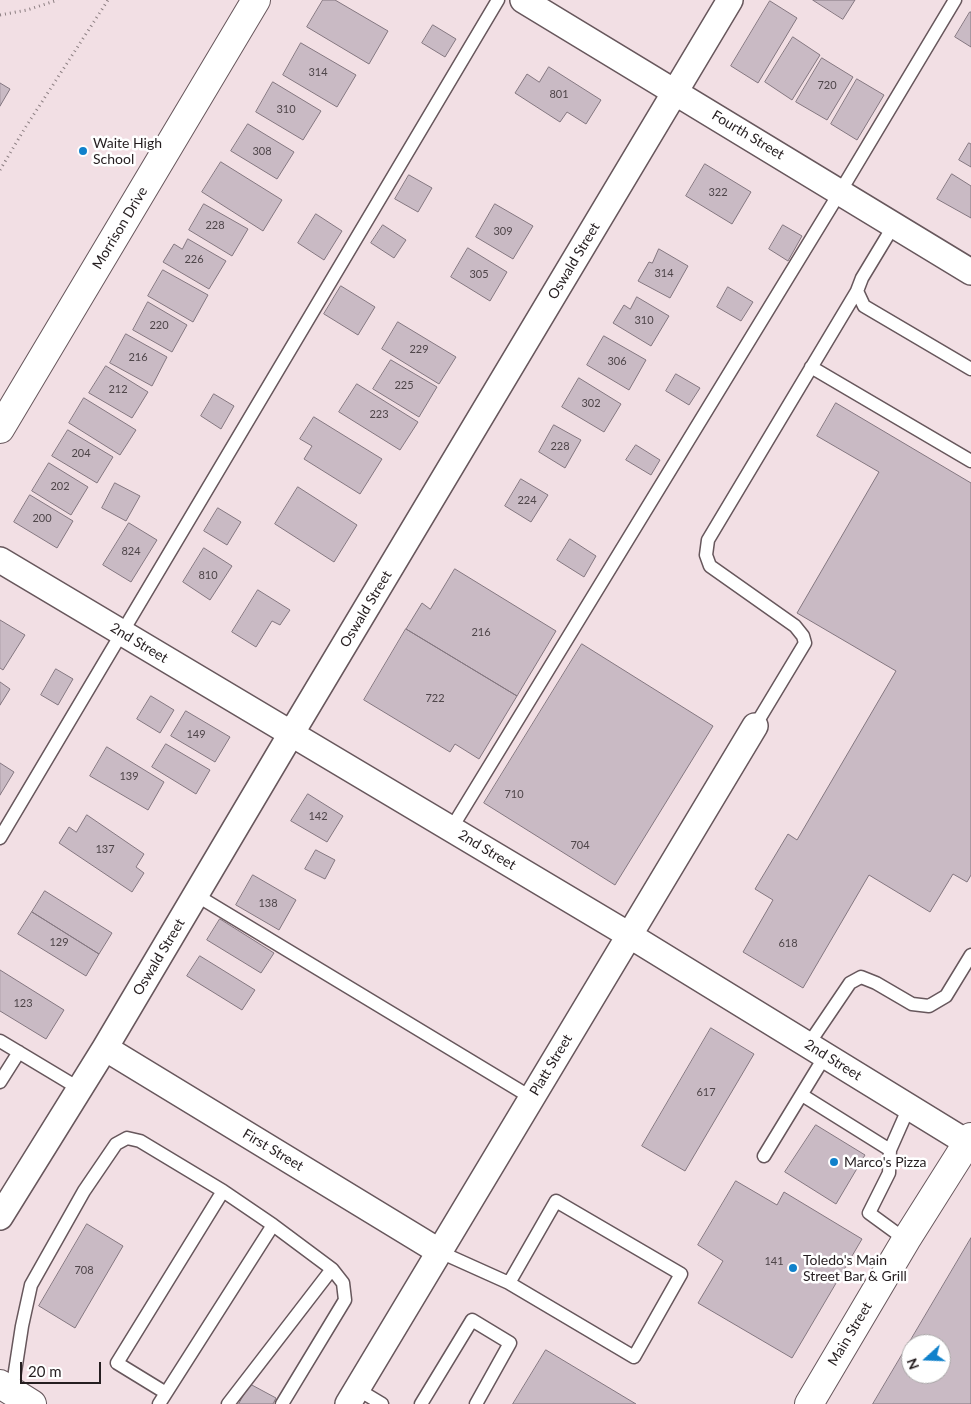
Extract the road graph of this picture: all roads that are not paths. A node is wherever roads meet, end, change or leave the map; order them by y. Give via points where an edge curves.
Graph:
1 (256, 0) edge
2 (498, 0) edge
3 (524, 0) edge
4 (730, 0) edge
5 (955, 0) edge
6 (675, 91) junction
7 (840, 192) junction
8 (894, 225) junction
9 (971, 272) edge
10 (857, 291) junction
11 (811, 367) junction
12 (971, 369) edge
13 (0, 429) edge
14 (971, 461) edge
15 (0, 560) edge
16 (121, 632) junction
17 (754, 726) joint
18 (291, 734) junction
19 (451, 829) junction
20 (0, 838) edge
21 (196, 895) junction
22 (629, 935) junction
23 (971, 955) edge
24 (0, 1041) edge
25 (105, 1048) junction
26 (817, 1050) junction
27 (19, 1052) junction
28 (0, 1082) edge
29 (80, 1089) junction
30 (802, 1096) junction
31 (532, 1098) junction
32 (909, 1107) junction
33 (970, 1142) edge
34 (890, 1150) junction
35 (764, 1156) dead end
36 (223, 1191) junction
37 (0, 1217) edge
38 (273, 1225) junction
39 (906, 1240) junction
40 (440, 1252) junction
41 (332, 1269) junction
42 (509, 1283) junction
43 (14, 1393) edge
44 (353, 1396) edge
45 (163, 1398) edge
46 (228, 1404) edge
47 (282, 1404) edge
48 (382, 1404) edge
49 (421, 1404) edge
50 (476, 1404) edge
51 (808, 1404) edge

1 - 13 street, Morrison Drive
2 - 16 lane
3 - 6 street, Fourth Street
4 - 6 street, Oswald Street
5 - 7 lane
6 - 7 street, Fourth Street
6 - 18 street, Oswald Street
7 - 8 street, Fourth Street
7 - 19 lane
8 - 9 street, Fourth Street
8 - 10 lane
10 - 11 lane
10 - 12 lane via 864,306
11 - 14 lane
11 - 17 lane via 708,540 706,555 710,566 795,626 806,643
15 - 16 street, 2nd Street
16 - 18 street, 2nd Street
16 - 20 lane
17 - 22 street, Platt Street
18 - 19 street, 2nd Street
18 - 21 street, Oswald Street
19 - 22 street, 2nd Street
21 - 25 street, Oswald Street
21 - 31 lane
22 - 26 street, 2nd Street
22 - 31 street, Platt Street
23 - 26 lane via 946,996 929,1006 912,1004 861,977 850,983
24 - 27 lane
25 - 29 street, Oswald Street
25 - 40 street, First Street
26 - 30 lane
26 - 32 street, 2nd Street
27 - 28 lane
27 - 29 lane
29 - 37 street, Oswald Street
30 - 34 lane
30 - 35 lane
31 - 40 street, Platt Street
32 - 33 street, 2nd Street
32 - 34 lane
33 - 39 street, Main Street
34 - 39 lane via 889,1173 869,1213
36 - 38 lane
36 - 43 lane via 140,1140 127,1138 116,1144 84,1191 31,1285 22,1326
36 - 45 lane via 117,1363
38 - 41 lane
38 - 45 lane
39 - 51 street, Main Street
40 - 42 lane
40 - 44 street, Platt Street
41 - 46 lane
41 - 47 lane via 343,1283 345,1300
42 - 42 lane via 634,1357 682,1274 556,1201
44 - 48 lane
49 - 50 lane via 472,1320 510,1343

